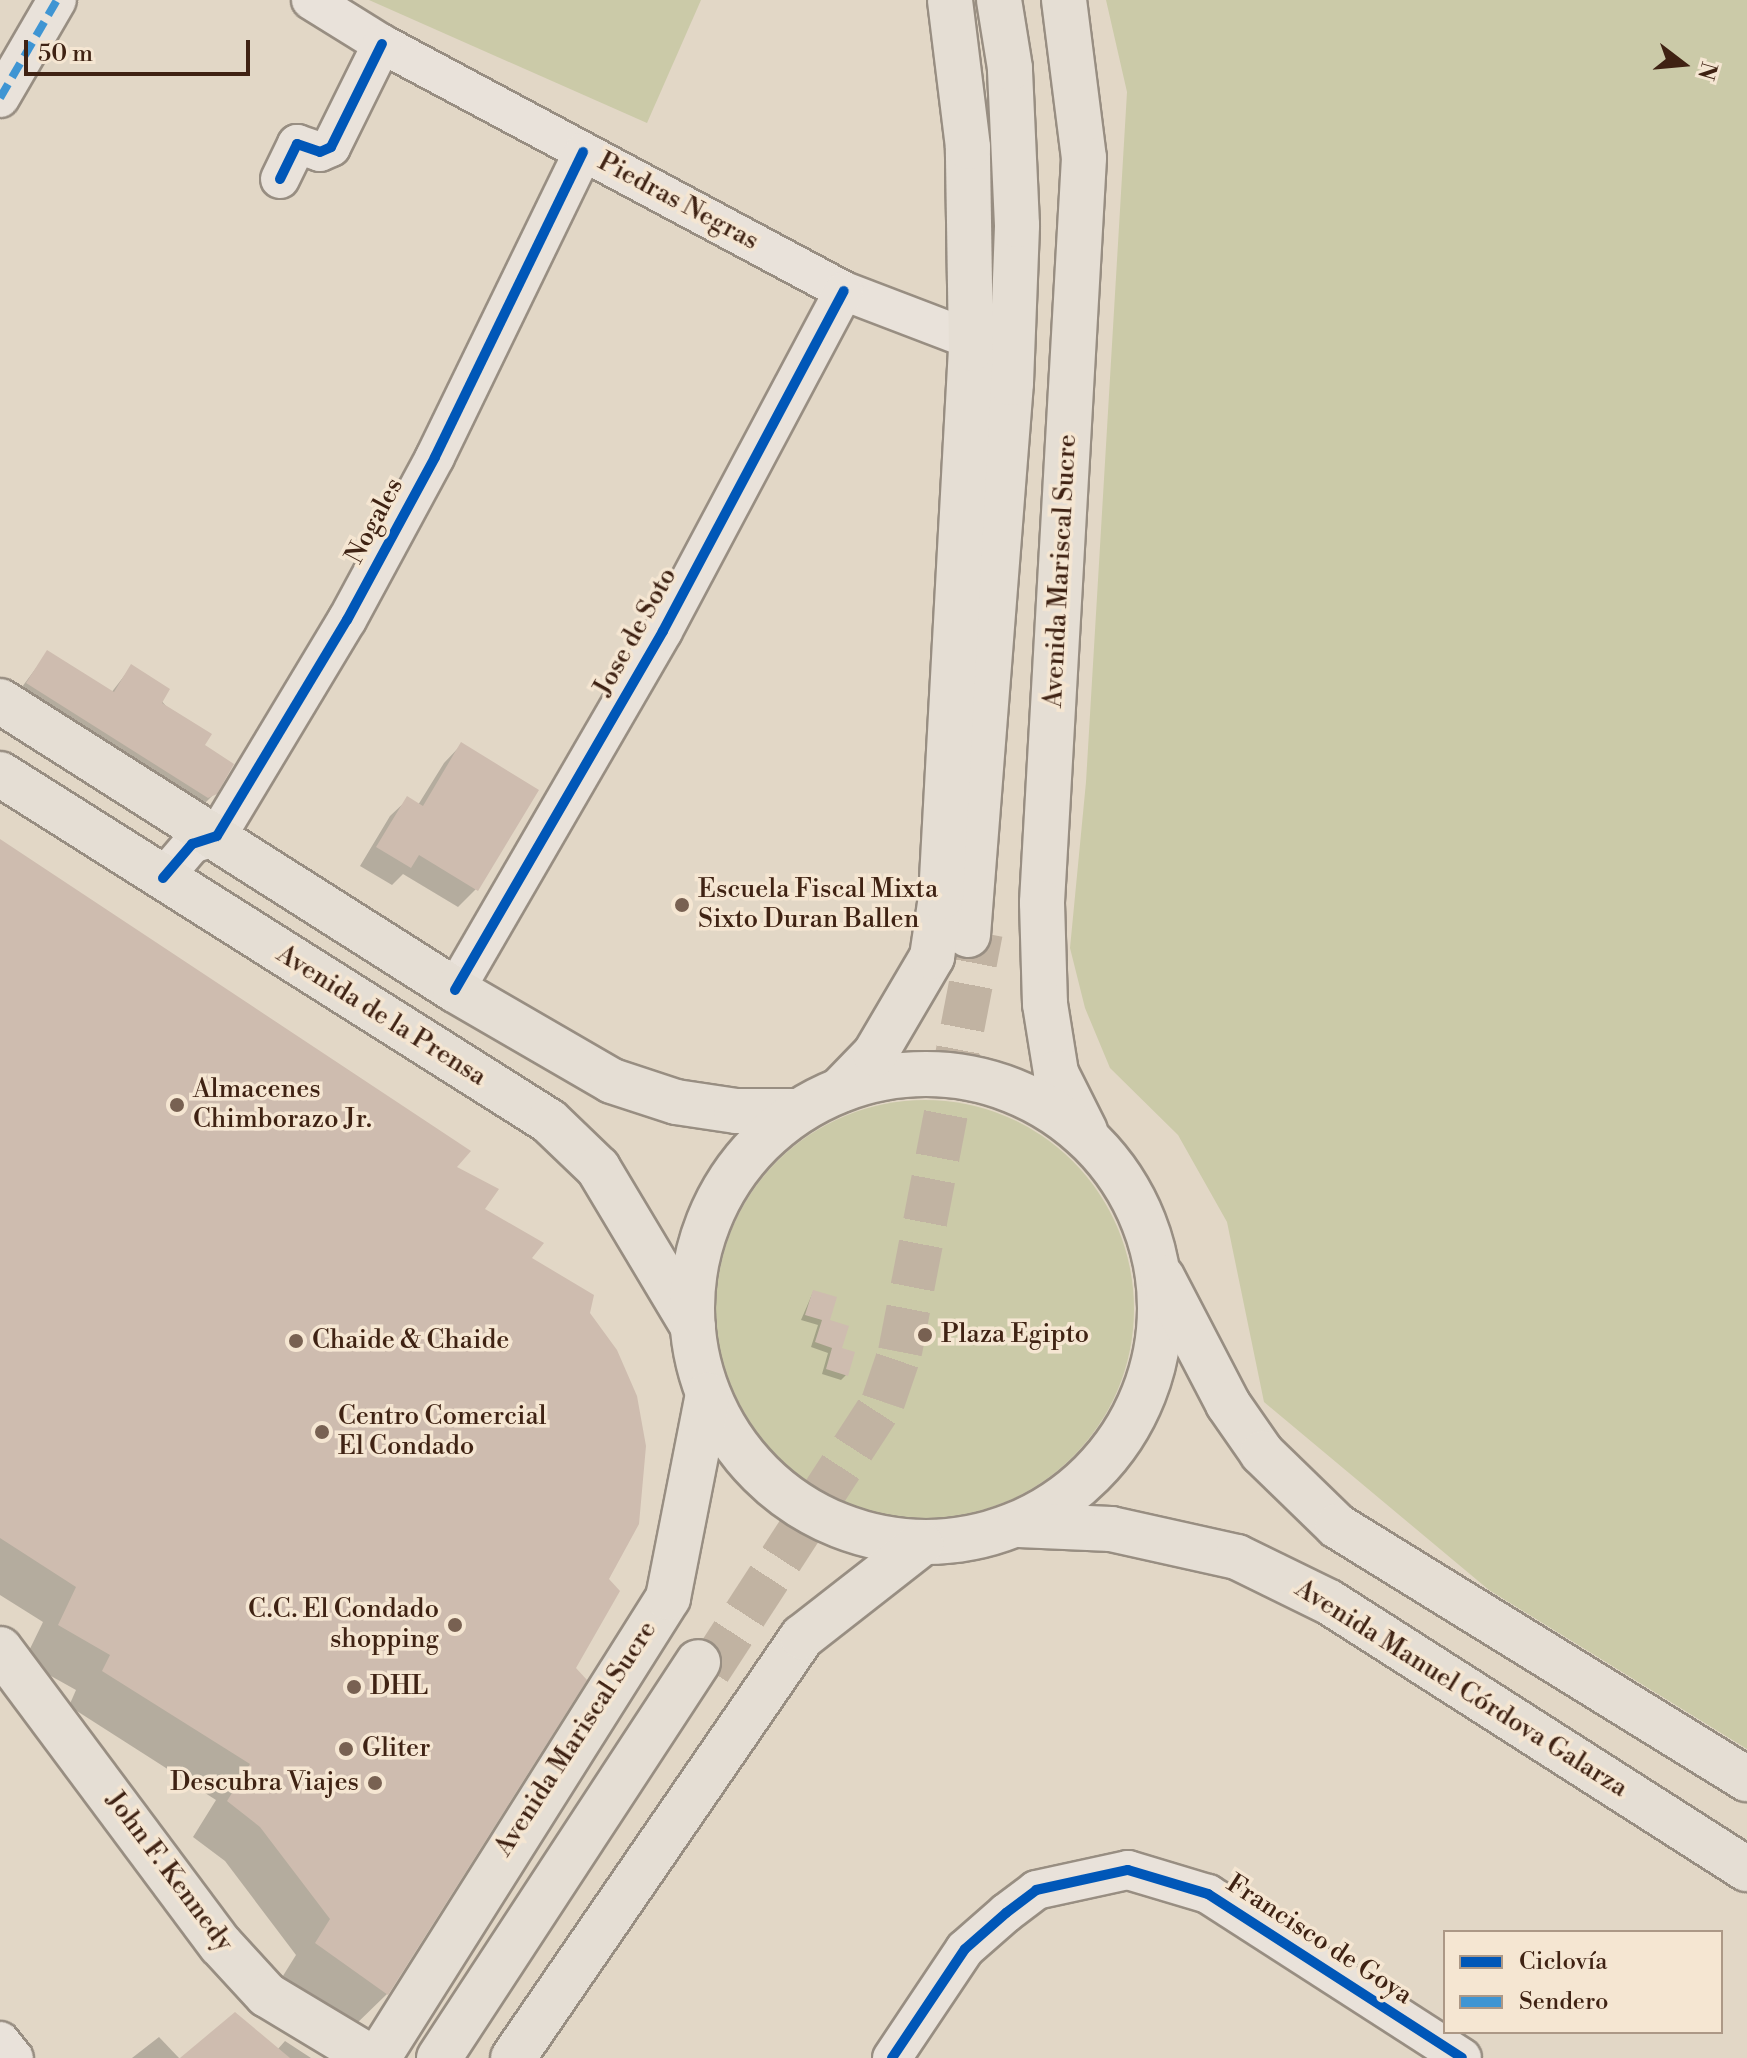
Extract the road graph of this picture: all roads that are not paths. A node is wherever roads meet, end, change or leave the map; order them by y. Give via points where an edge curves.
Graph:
1 (57, 0) edge
2 (950, 0) edge
3 (999, 0) edge
4 (1017, 0) edge
5 (1064, 0) edge
6 (317, 2) edge
7 (382, 44) junction
8 (0, 98) edge
9 (583, 152) junction
10 (280, 179) dead end
11 (844, 291) junction
12 (970, 339) junction
13 (0, 701) edge
14 (0, 774) edge
15 (217, 836) junction
16 (163, 878) junction
17 (455, 990) junction
18 (840, 1090) junction
19 (799, 1111) junction
20 (1087, 1136) junction
21 (1157, 1269) junction
22 (693, 1327) junction
23 (708, 1395) junction
24 (1019, 1525) junction
25 (921, 1544) junction
26 (0, 1649) edge
27 (1747, 1779) edge
28 (1747, 1869) edge
29 (0, 2041) edge
30 (14, 2058) edge
31 (372, 2058) edge
32 (378, 2058) edge
33 (439, 2058) edge
34 (460, 2058) edge
35 (513, 2058) edge
36 (892, 2058) edge
37 (1462, 2058) edge

1 - 8 street
2 - 12 main road via 968,147
3 - 4 main road, Avenida Mariscal Sucre via 1010,68 1017,225 974,934 1025,375 1034,164 1026,43
5 - 20 main road, Avenida Mariscal Sucre via 1084,158 1042,903 1045,1004 1056,1073
6 - 7 street, Piedras Negras
7 - 9 street, Piedras Negras
7 - 10 street via 331,147 320,152 297,144
9 - 11 street, Piedras Negras
9 - 15 street, Nogales via 435,457 347,620
11 - 12 street, Piedras Negras
11 - 17 street, Jose de Soto via 663,631
12 - 18 main road via 947,837 932,957 875,1054
13 - 15 main road
14 - 16 main road, Avenida de la Prensa
15 - 16 street via 192,844
15 - 17 main road
16 - 22 main road, Avenida de la Prensa via 579,1144
17 - 19 main road via 612,1081 676,1102 736,1111
18 - 19 main road
18 - 20 main road via 882,1077 970,1077 1012,1089 1052,1109
19 - 22 main road via 760,1143 729,1183 697,1264
20 - 21 main road via 1119,1175 1143,1220
21 - 24 main road via 1156,1347 1132,1421 1102,1464 1064,1499
21 - 27 main road via 1262,1453 1337,1526
22 - 23 main road
23 - 25 main road via 742,1453 769,1483 812,1515 865,1536
23 - 32 main road, Avenida Mariscal Sucre via 668,1598
24 - 25 main road via 971,1540
24 - 28 main road, Avenida Manuel Córdova Galarza via 1111,1529 1237,1557 1329,1602
25 - 35 main road via 802,1637
26 - 31 main road, John F. Kennedy via 221,1945 267,1995
29 - 30 street
33 - 34 main road via 704,1666
36 - 37 street, Francisco de Goya via 965,1949 1006,1913 1036,1890 1128,1870 1208,1894

